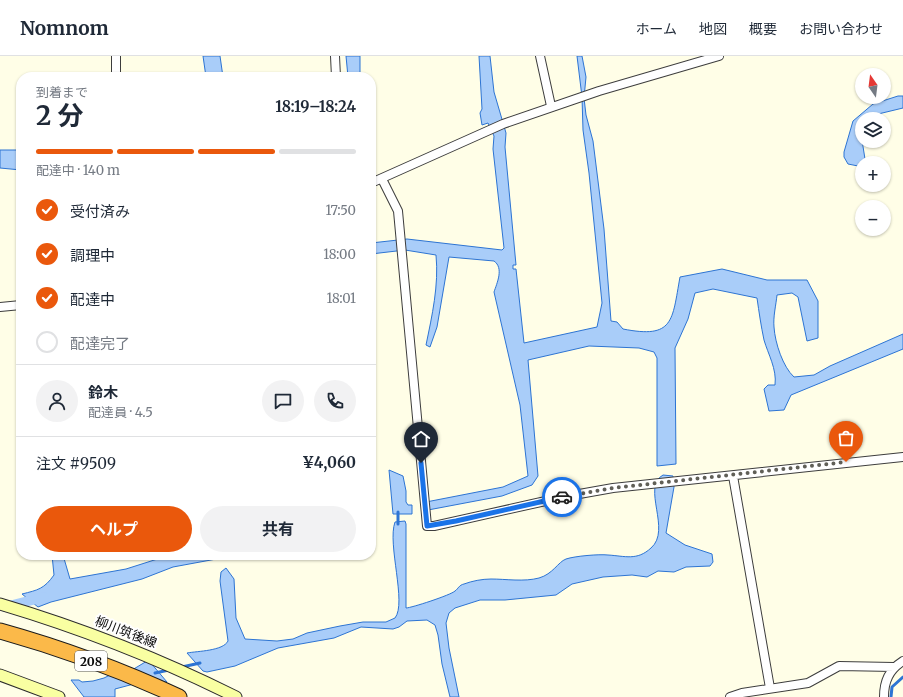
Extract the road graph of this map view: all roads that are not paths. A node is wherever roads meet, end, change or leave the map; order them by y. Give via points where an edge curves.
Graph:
1 (116, 56) edge
2 (335, 56) edge
3 (540, 56) edge
4 (719, 56) edge
5 (702, 59) edge
6 (116, 72) edge
7 (336, 72) edge
8 (551, 106) junction
9 (382, 179) junction
10 (376, 181) edge
11 (16, 305) edge
12 (0, 307) edge
13 (903, 457) edge
14 (733, 476) junction
15 (0, 604) edge
16 (0, 631) edge
17 (0, 637) edge
18 (903, 661) edge
19 (894, 667) junction
20 (0, 675) edge
21 (770, 688) junction
22 (59, 697) edge
23 (167, 697) edge
24 (179, 697) edge
25 (236, 697) edge
26 (730, 697) edge
27 (884, 697) edge

1 - 6 street
2 - 7 street
3 - 8 street
4 - 5 street
5 - 8 street
8 - 9 street via 503,124
9 - 10 street
9 - 14 street via 398,211 427,526 606,489
11 - 12 street
13 - 14 street
14 - 21 street
15 - 25 main road, 柳川筑後線 via 53,620 157,659
16 - 24 highway, 208 via 117,670
17 - 23 highway, 208 via 68,658
18 - 19 street
19 - 21 street via 839,666 808,683
19 - 27 street via 884,684
20 - 22 main road
21 - 26 street

